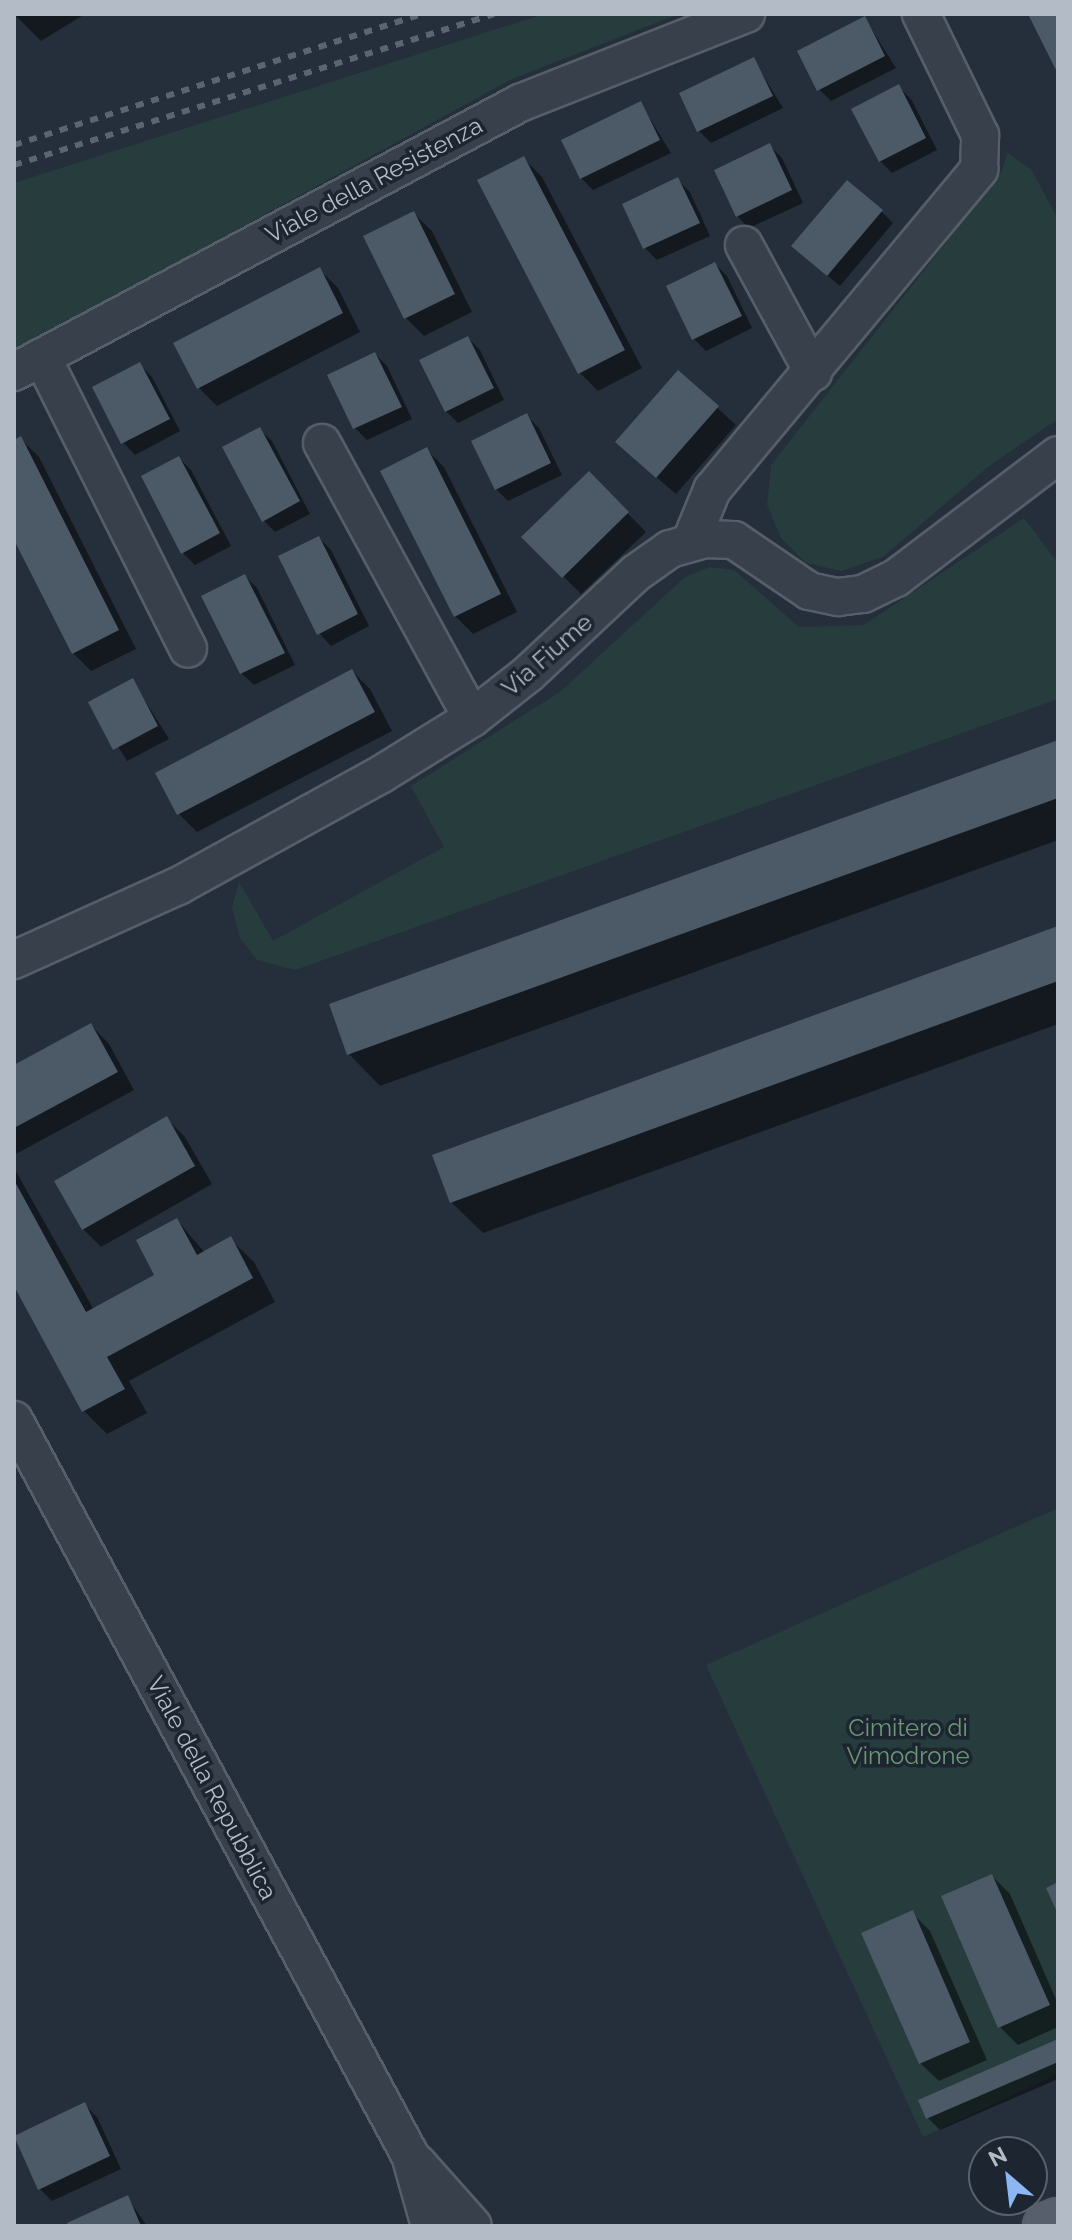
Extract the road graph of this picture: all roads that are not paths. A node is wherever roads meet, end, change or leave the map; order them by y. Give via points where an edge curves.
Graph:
1 (746, 14) edge
2 (921, 14) edge
3 (744, 245) dead end
4 (28, 365) edge
5 (813, 372) junction
6 (322, 443) dead end
7 (1058, 455) edge
8 (691, 541) junction
9 (188, 648) dead end
10 (472, 718) junction
11 (14, 960) edge
12 (14, 1420) edge
13 (410, 2155) junction
14 (1058, 2221) edge
15 (430, 2226) edge
16 (473, 2226) edge
17 (1046, 2226) edge

1 - 4 street, Viale della Resistenza via 520,103
2 - 5 street via 980,135 979,169
3 - 5 street
4 - 9 street
5 - 8 street via 712,490
6 - 10 street
7 - 8 street, Via Fiume via 896,578 863,594 838,597 809,591 734,540
8 - 10 street, Via Fiume via 648,563 547,658
10 - 11 street, Via Fiume via 226,861
12 - 13 street, Viale della Repubblica
13 - 15 street, Viale della Repubblica
13 - 16 street, Viale della Repubblica
14 - 17 main road

